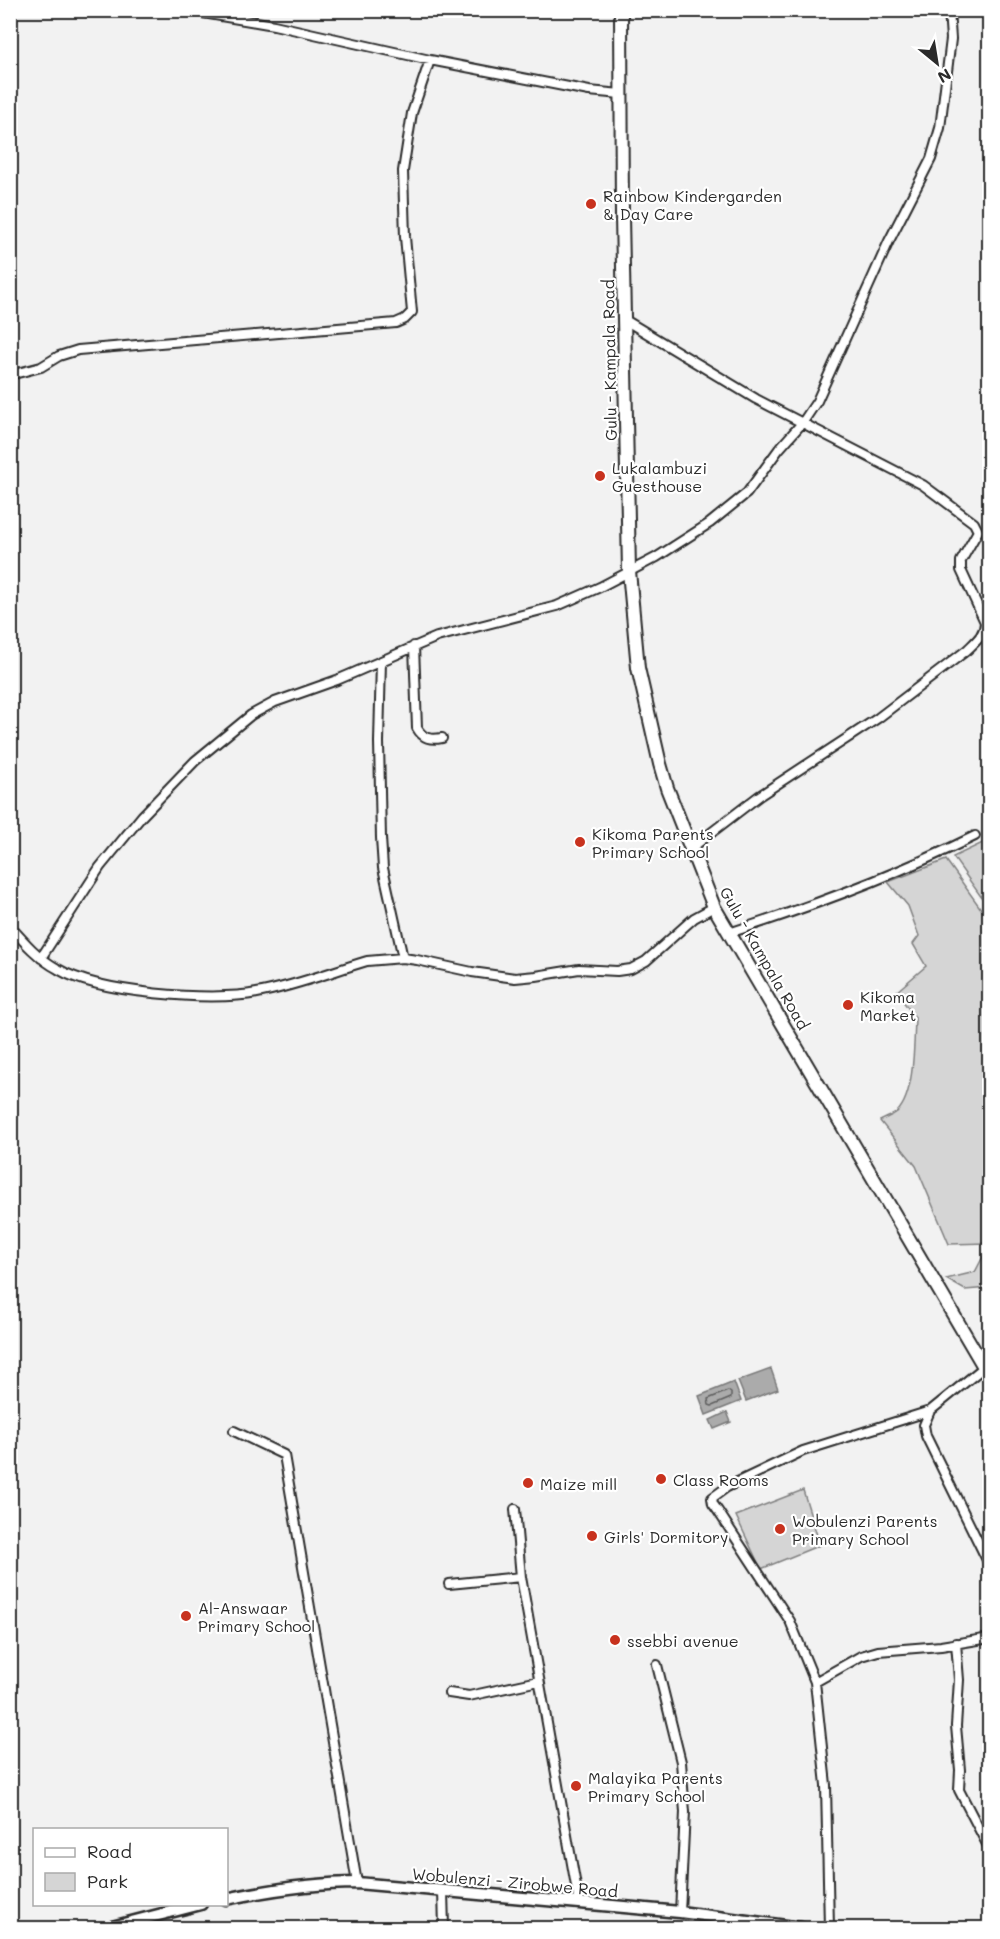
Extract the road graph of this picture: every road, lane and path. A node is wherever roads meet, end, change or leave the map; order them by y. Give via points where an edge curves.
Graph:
1 (185, 10) edge
2 (621, 10) edge
3 (949, 10) edge
4 (430, 60) junction
5 (621, 94) junction
6 (625, 320) junction
7 (10, 375) edge
8 (803, 422) junction
9 (629, 571) junction
10 (414, 646) junction
11 (381, 661) junction
12 (442, 738) dead end
13 (975, 836) dead end
14 (690, 849) junction
15 (714, 907) junction
16 (10, 926) edge
17 (729, 933) junction
18 (41, 958) junction
19 (403, 958) junction
20 (983, 1353) edge
21 (987, 1372) edge
22 (930, 1411) junction
23 (234, 1431) dead end
24 (515, 1509) dead end
25 (990, 1566) edge
26 (521, 1577) junction
27 (449, 1584) dead end
28 (990, 1638) edge
29 (956, 1643) junction
30 (657, 1665) dead end
31 (539, 1681) junction
32 (815, 1682) junction
33 (449, 1693) dead end
34 (988, 1844) edge
35 (357, 1883) junction
36 (444, 1891) junction
37 (228, 1899) edge
38 (579, 1903) junction
39 (197, 1906) edge
40 (680, 1912) junction
41 (108, 1929) edge
42 (444, 1929) edge
43 (801, 1929) edge
44 (829, 1929) edge

1 - 4 street via 274,25
2 - 5 main road, Gulu - Kampala Road
3 - 8 street via 951,39 940,128 931,159 889,241 817,401
4 - 5 street
4 - 7 street via 412,113 403,171 412,312 405,319 78,350 42,367
5 - 6 main road, Gulu - Kampala Road
6 - 8 street via 756,399
6 - 9 main road, Gulu - Kampala Road
8 - 9 street via 731,508
8 - 14 street via 923,485 974,523 978,531 961,561 961,570 985,621 985,630 967,650 878,718 759,796
9 - 10 street via 557,606
9 - 14 main road, Gulu - Kampala Road via 638,668 660,764
10 - 11 street
10 - 12 street via 417,728 427,738
11 - 18 street via 275,702 251,715 195,761 100,867
11 - 19 street via 383,868
13 - 17 street via 791,914
14 - 15 main road, Gulu - Kampala Road
15 - 17 main road, Gulu - Kampala Road
15 - 19 street via 694,918 646,961 631,969 579,969 515,978
16 - 18 street
17 - 20 main road, Gulu - Kampala Road
18 - 19 street via 73,977 103,984 143,992 226,996 277,988 367,961
20 - 21 main road, Gulu - Kampala Road
21 - 22 street
22 - 25 street via 924,1425 926,1436
22 - 32 street via 803,1451 712,1498 790,1621
23 - 35 street via 284,1455
24 - 26 street
26 - 27 street
26 - 31 street
28 - 29 street
29 - 32 street via 878,1651 861,1656
29 - 34 street via 959,1790
30 - 40 street via 681,1762 685,1812
31 - 33 street via 469,1696
31 - 38 street
32 - 44 street via 826,1785
35 - 36 street, Wobulenzi - Zirobwe Road
35 - 37 street, Wobulenzi - Zirobwe Road
36 - 38 street, Wobulenzi - Zirobwe Road
36 - 42 street
38 - 40 street, Wobulenzi - Zirobwe Road
39 - 41 street
40 - 43 street, Wobulenzi - Zirobwe Road

